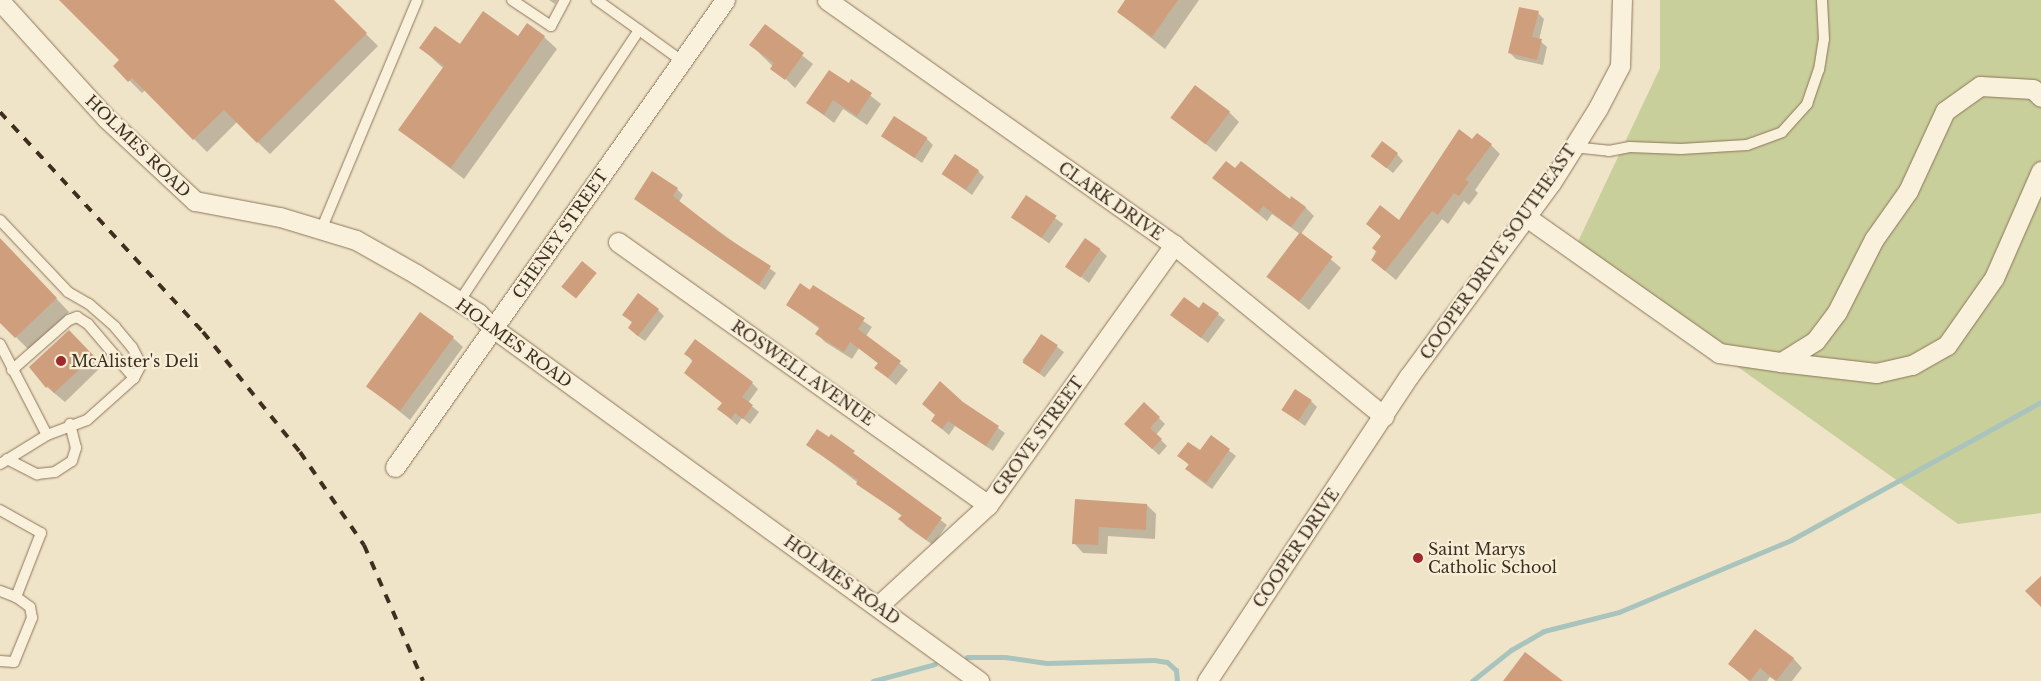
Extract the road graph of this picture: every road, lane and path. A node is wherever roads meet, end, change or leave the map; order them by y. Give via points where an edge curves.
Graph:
1 (417, 0) edge
2 (512, 0) edge
3 (565, 0) edge
4 (597, 0) edge
5 (725, 0) edge
6 (827, 0) edge
7 (1622, 0) edge
8 (1822, 0) edge
9 (0, 1) edge
10 (639, 30) junction
11 (682, 61) junction
12 (2041, 98) edge
13 (1573, 147) junction
14 (2041, 171) edge
15 (1525, 216) junction
16 (0, 220) edge
17 (321, 230) junction
18 (618, 242) dead end
19 (1174, 245) junction
20 (459, 302) junction
21 (493, 328) junction
22 (0, 344) edge
23 (1781, 362) junction
24 (12, 370) junction
25 (134, 378) junction
26 (1384, 416) junction
27 (70, 424) junction
28 (47, 435) junction
29 (4, 462) edge
30 (395, 467) dead end
31 (988, 505) junction
32 (1, 513) edge
33 (0, 591) edge
34 (16, 597) junction
35 (878, 606) junction
36 (0, 661) edge
37 (979, 681) edge
38 (1207, 681) edge

1 - 17 lane
2 - 3 lane via 551,26
4 - 10 lane
5 - 11 street, CHENEY STREET
6 - 19 street, CLARK DRIVE
7 - 13 street, COOPER DRIVE SOUTHEAST via 1620,66
8 - 13 lane via 1824,39 1819,70 1807,104 1782,132 1747,145 1681,149 1630,147 1608,151
9 - 17 street, HOLMES ROAD via 106,118 195,201 280,217
10 - 11 lane
10 - 20 lane
11 - 21 street, CHENEY STREET
12 - 23 street via 2033,89 1980,86 1945,111 1908,191 1874,238 1837,312 1815,341
13 - 15 street, COOPER DRIVE SOUTHEAST
14 - 23 street via 1994,278 1947,345 1912,365 1876,373
15 - 23 street via 1719,353
15 - 26 street, COOPER DRIVE SOUTHEAST
16 - 25 lane via 68,292 89,304 132,347 141,366
17 - 20 street, HOLMES ROAD via 356,240
18 - 31 street, ROSWELL AVENUE
19 - 26 street, CLARK DRIVE
19 - 31 street, GROVE STREET
20 - 21 street, HOLMES ROAD via 478,313
21 - 30 street, CHENEY STREET
21 - 35 street, HOLMES ROAD
22 - 24 lane
24 - 25 lane via 69,320 77,317 88,324
24 - 28 lane
25 - 27 lane via 87,420
26 - 38 street, COOPER DRIVE
27 - 28 lane
27 - 29 lane via 76,448 72,461 55,472 37,474
28 - 29 lane
31 - 35 street, GROVE STREET
32 - 34 lane via 41,533
33 - 34 lane
34 - 36 lane via 30,607 32,618 14,662
35 - 37 street, HOLMES ROAD

